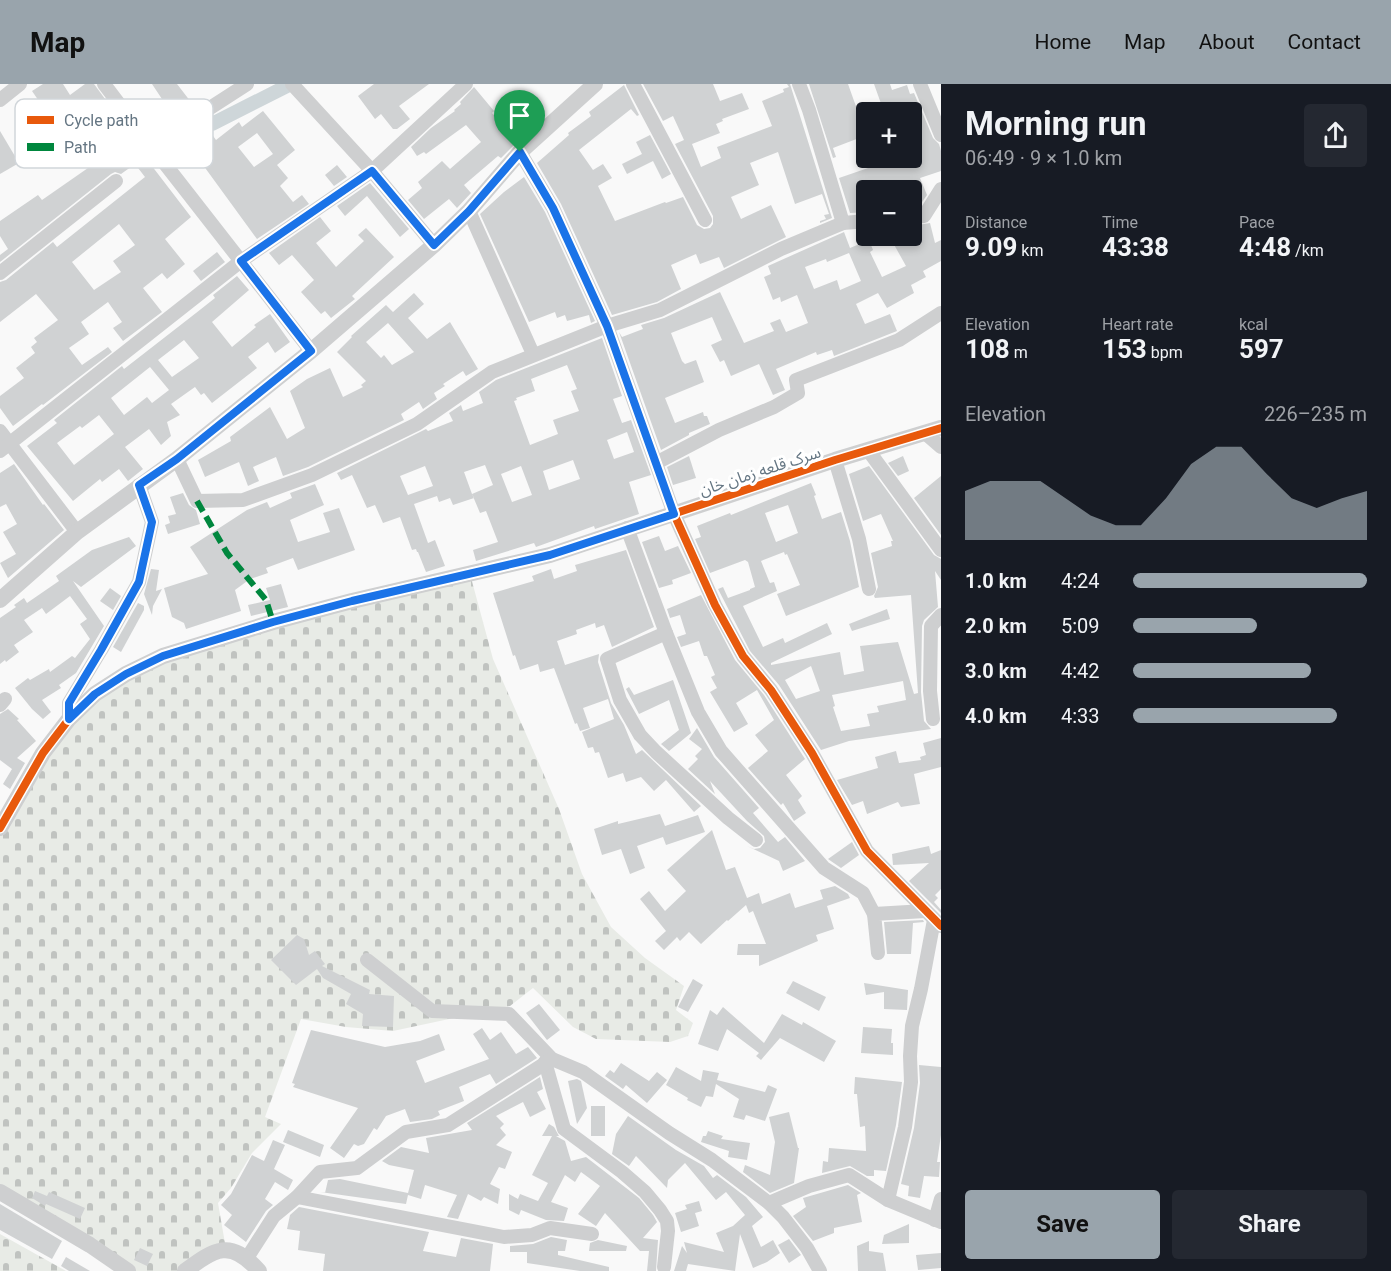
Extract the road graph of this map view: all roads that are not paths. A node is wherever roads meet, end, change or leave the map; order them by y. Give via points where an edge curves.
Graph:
1 (20, 84) edge
2 (104, 84) edge
3 (247, 84) edge
4 (292, 84) edge
5 (466, 84) edge
6 (595, 84) edge
7 (633, 84) edge
8 (799, 84) edge
9 (920, 84) edge
10 (115, 99) edge
11 (0, 100) edge
12 (213, 106) edge
13 (941, 135) edge
14 (520, 152) junction
15 (168, 168) edge
16 (372, 171) junction
17 (116, 181) dead end
18 (941, 189) edge
19 (469, 211) junction
20 (922, 216) edge
21 (705, 220) dead end
22 (856, 222) edge
23 (843, 223) junction
24 (434, 245) junction
25 (241, 261) junction
26 (0, 273) edge
27 (941, 313) edge
28 (607, 326) junction
29 (311, 351) junction
30 (533, 354) junction
31 (0, 431) edge
32 (934, 431) edge
33 (5, 447) edge
34 (941, 447) edge
35 (868, 450) junction
36 (177, 459) junction
37 (835, 460) junction
38 (656, 463) junction
39 (139, 485) junction
40 (674, 514) junction
41 (627, 528) junction
42 (77, 532) junction
43 (941, 550) edge
44 (869, 589) dead end
45 (0, 600) edge
46 (941, 615) edge
47 (666, 633) junction
48 (69, 719) junction
49 (933, 719) dead end
50 (0, 828) edge
51 (756, 840) dead end
52 (874, 914) junction
53 (933, 919) edge
54 (878, 953) dead end
55 (367, 960) dead end
56 (548, 1060) junction
57 (0, 1192) edge
58 (297, 1197) junction
59 (941, 1199) edge
60 (888, 1200) junction
61 (769, 1203) junction
62 (938, 1221) edge
63 (592, 1234) dead end
64 (247, 1258) junction
65 (664, 1267) dead end
66 (128, 1271) edge
67 (185, 1271) edge
68 (259, 1271) edge
69 (820, 1271) edge

1 - 11 street
2 - 10 street
3 - 12 street
4 - 16 street
5 - 16 street
6 - 14 street
7 - 21 street
8 - 23 street
9 - 13 street
14 - 19 street
14 - 28 street via 553,208
15 - 25 street
16 - 24 street
16 - 25 street
17 - 26 street
18 - 20 street
19 - 24 street
19 - 30 street
22 - 23 street
23 - 28 street via 781,249 660,310
24 - 29 street
25 - 29 street
25 - 33 street
27 - 38 street via 899,340 796,380 798,393
28 - 30 street
28 - 38 street
29 - 36 street
30 - 36 street via 492,372 417,424 312,475 243,500 197,501
31 - 33 street
32 - 34 street
32 - 35 street, سرک قلعه زمان خان
33 - 42 street
35 - 37 street, سرک قلعه زمان خان
35 - 43 street
36 - 39 street
37 - 40 street, سرک قلعه زمان خان
37 - 44 street via 859,539
38 - 40 street
39 - 42 street
39 - 48 street via 152,522 139,582 69,703
40 - 41 street, سرک قلعه زمان خان
40 - 53 street via 743,656 771,690 812,753 867,851
41 - 47 street
41 - 48 street, سرک قلعه زمان خان via 550,555 318,610 163,656 95,694
42 - 45 street
46 - 49 street via 931,626
47 - 51 street via 607,659 620,700 640,735 656,752
47 - 52 street via 698,712 720,751 824,868 863,893
48 - 50 street, سرک قلعه زمان خان via 43,753
52 - 53 street
52 - 54 street
53 - 60 street via 912,1026 905,1127
55 - 56 street via 432,1011 509,1014
56 - 58 street via 448,1125 406,1132 357,1168 320,1172
56 - 61 street via 583,1072
56 - 65 street via 564,1129 645,1192 667,1221
57 - 66 street
58 - 63 street via 504,1237 532,1235 550,1228
58 - 64 street via 274,1216
59 - 62 street
60 - 61 street via 849,1175 808,1186
60 - 62 street
61 - 69 street via 807,1248
64 - 67 street via 226,1249 217,1250
64 - 68 street

